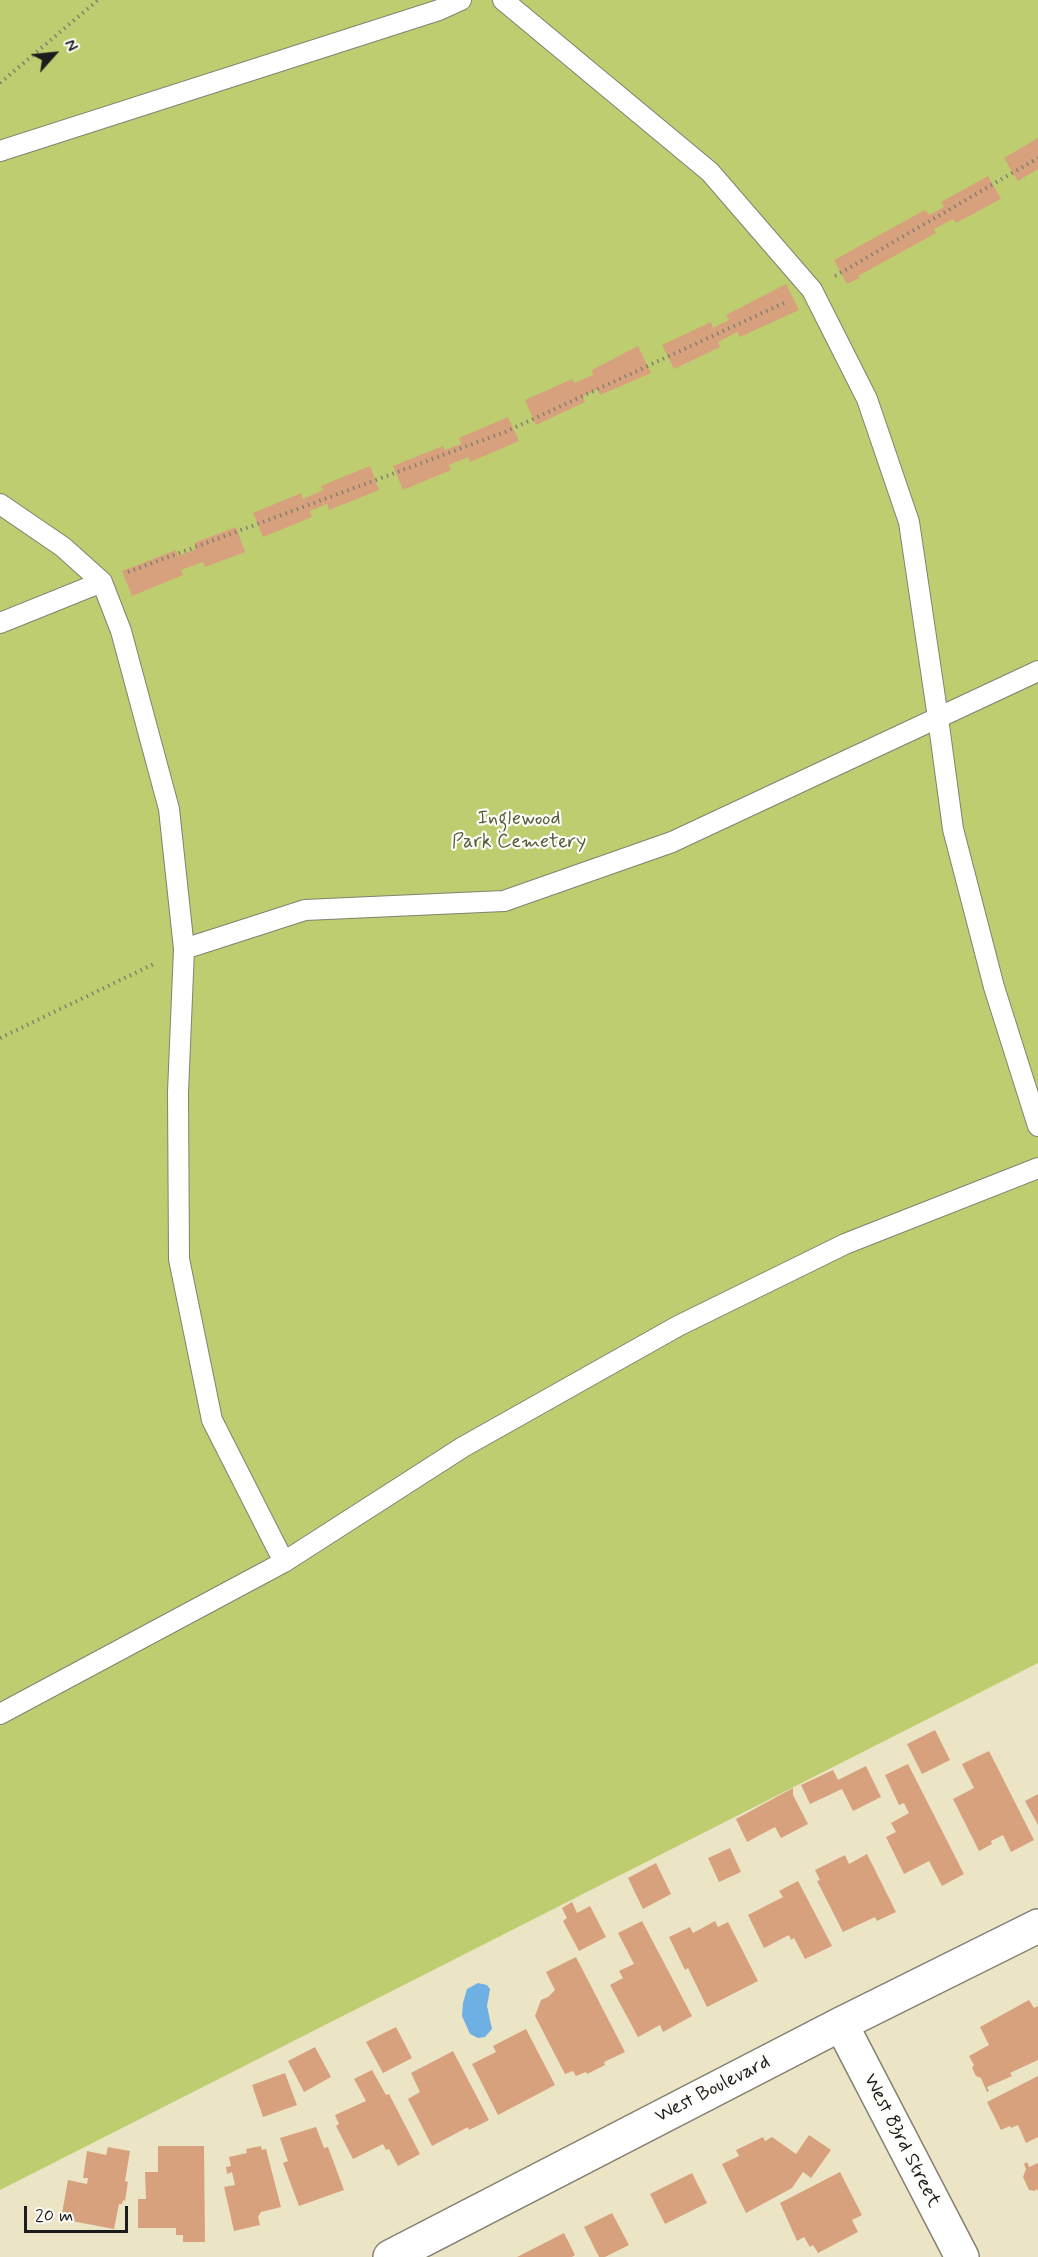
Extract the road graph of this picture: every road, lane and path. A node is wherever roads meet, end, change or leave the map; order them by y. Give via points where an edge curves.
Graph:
1 (98, 0) edge
2 (461, 0) edge
3 (503, 0) edge
4 (0, 83) edge
5 (0, 151) edge
6 (1038, 158) edge
7 (812, 290) junction
8 (0, 504) edge
9 (102, 582) junction
10 (0, 623) edge
11 (1038, 671) edge
12 (938, 718) junction
13 (184, 949) junction
14 (0, 1038) edge
15 (1038, 1126) edge
16 (1038, 1168) edge
17 (284, 1562) junction
18 (0, 1714) edge
19 (1038, 1926) edge
20 (841, 2024) junction
21 (390, 2257) edge
22 (962, 2257) edge

1 - 4 path
2 - 5 lane
3 - 7 lane via 710,172
6 - 7 path
7 - 9 path via 505,432
7 - 12 lane via 867,399 909,522
8 - 9 lane via 63,547
9 - 10 lane
9 - 13 lane via 121,631 169,809
11 - 12 lane
12 - 13 lane via 672,842 504,900 305,910
12 - 15 lane via 953,829 994,987
13 - 14 path
13 - 17 lane via 178,1092 179,1259 212,1420
16 - 17 lane via 846,1244 678,1326 464,1447
17 - 18 lane
19 - 20 street, West Boulevard
20 - 21 street, West Boulevard
20 - 22 street, West 83rd Street

